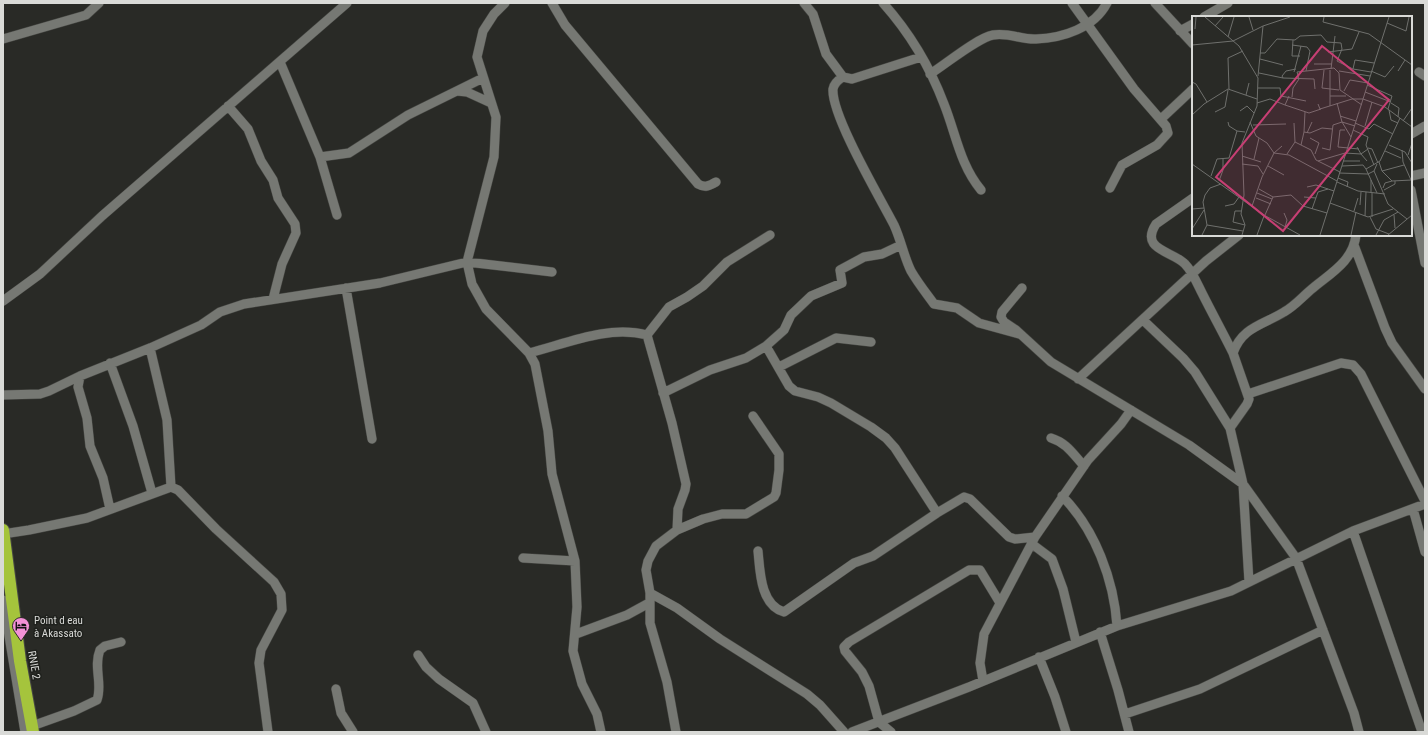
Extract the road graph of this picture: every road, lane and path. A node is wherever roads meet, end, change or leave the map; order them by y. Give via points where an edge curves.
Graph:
1 (99, 3) edge
2 (347, 3) edge
3 (505, 3) edge
4 (552, 3) edge
5 (804, 3) edge
6 (883, 3) edge
7 (1072, 3) edge
8 (1107, 3) edge
9 (1156, 3) edge
10 (1228, 3) edge
11 (1206, 16) edge
12 (1088, 25) junction
13 (1192, 25) edge
14 (1180, 31) junction
15 (3, 39) edge
16 (1192, 43) edge
17 (921, 57) junction
18 (280, 62) junction
19 (930, 74) junction
20 (843, 77) junction
21 (483, 78) junction
22 (1192, 90) edge
23 (457, 91) junction
24 (491, 103) junction
25 (228, 106) junction
26 (1161, 119) junction
27 (1425, 126) edge
28 (1412, 133) edge
29 (320, 157) junction
30 (1425, 172) edge
31 (1412, 176) edge
32 (716, 182) dead end
33 (1110, 188) dead end
34 (981, 190) dead end
35 (1412, 195) edge
36 (1192, 199) edge
37 (337, 215) dead end
38 (770, 234) dead end
39 (1238, 236) edge
40 (1356, 236) edge
41 (901, 245) junction
42 (1354, 245) junction
43 (467, 262) junction
44 (1425, 263) edge
45 (552, 272) dead end
46 (1192, 274) junction
47 (346, 288) junction
48 (1022, 288) dead end
49 (273, 299) junction
50 (3, 301) edge
51 (1143, 320) junction
52 (647, 335) junction
53 (1022, 335) junction
54 (871, 342) dead end
55 (766, 346) junction
56 (150, 348) junction
57 (529, 353) junction
58 (1233, 353) junction
59 (110, 363) junction
60 (779, 367) junction
61 (80, 376) junction
62 (1078, 379) junction
63 (1425, 389) edge
64 (663, 393) junction
65 (1248, 394) junction
66 (3, 395) edge
67 (1131, 410) junction
68 (753, 416) dead end
69 (1230, 428) junction
70 (1051, 438) dead end
71 (372, 439) dead end
72 (1084, 466) junction
73 (1243, 484) junction
74 (171, 487) junction
75 (152, 493) junction
76 (1062, 496) junction
77 (1425, 501) edge
78 (1425, 504) edge
79 (110, 509) junction
80 (1413, 509) junction
81 (937, 513) junction
82 (3, 530) edge
83 (677, 530) junction
84 (1353, 531) junction
85 (4, 534) edge
86 (1033, 540) junction
87 (758, 551) dead end
88 (1425, 552) edge
89 (523, 558) dead end
90 (1296, 558) junction
91 (575, 561) junction
92 (1250, 582) junction
93 (650, 593) junction
94 (3, 600) edge
95 (1000, 602) junction
96 (649, 603) junction
97 (1117, 626) junction
98 (1323, 630) junction
99 (1100, 632) junction
100 (576, 634) junction
101 (120, 642) dead end
102 (1076, 642) junction
103 (418, 656) dead end
104 (1039, 657) junction
105 (983, 681) junction
106 (336, 689) dead end
107 (1125, 714) junction
108 (879, 722) junction
109 (30, 730) edge
110 (268, 732) edge
111 (354, 732) edge
112 (486, 732) edge
113 (602, 732) edge
114 (676, 732) edge
115 (844, 732) edge
116 (852, 732) edge
117 (892, 732) edge
118 (1066, 732) edge
119 (1129, 732) edge
120 (1359, 732) edge
121 (1422, 732) edge

1 - 15 street via 86,15
2 - 18 street
3 - 21 street via 483,31 477,57
4 - 32 street via 565,25 698,184 703,187
5 - 20 street via 813,14 826,54
6 - 17 street via 909,36
7 - 12 street
8 - 12 street via 1102,12
9 - 14 street
10 - 11 street
12 - 19 street via 1067,34 1036,39 993,35 982,39
12 - 26 street via 1134,89
13 - 14 street
14 - 16 street
17 - 19 street
17 - 20 street via 852,79
18 - 25 street
18 - 29 street
19 - 34 street via 944,103 966,167
20 - 41 street via 833,88 840,116 854,149 895,226
21 - 23 street
21 - 24 street
22 - 26 street
23 - 24 street via 467,92
23 - 29 street via 408,115 349,153
24 - 43 street via 496,117 494,157
25 - 49 street via 248,129 261,161 273,180 278,198 295,224 296,233 282,264
25 - 50 street via 40,274
26 - 33 street via 1168,133 1164,139 1122,165
27 - 28 street
29 - 37 street
30 - 31 street
35 - 44 street
36 - 46 street via 1156,224 1151,237 1154,246 1185,264
38 - 52 street via 727,262 703,286 669,307
39 - 46 street
40 - 42 street
41 - 53 street via 915,277 934,304 957,308 979,323
41 - 55 street via 882,254 864,257 840,270 842,283 811,296 791,315 784,330
42 - 58 street via 1332,274 1287,311 1242,336
42 - 63 street via 1392,343
43 - 45 street
43 - 47 street via 380,283
43 - 57 street via 472,284 486,309
46 - 51 street
46 - 58 street
47 - 49 street
47 - 71 street
48 - 53 street via 1002,312 1001,317
49 - 56 street via 244,304 220,312 201,325
51 - 62 street
51 - 69 street via 1195,372
52 - 57 street via 625,331 607,333
52 - 64 street
53 - 62 street via 1051,362
54 - 60 street via 836,338
55 - 60 street
55 - 64 street via 746,358 710,370
56 - 59 street
56 - 74 street via 168,420
57 - 91 street via 540,382 552,474
58 - 65 street
59 - 61 street
59 - 75 street via 133,426
60 - 81 street via 789,386 795,391 818,397 886,438
61 - 66 street via 40,394
61 - 79 street via 78,387 87,418 90,446 101,473
62 - 67 street
64 - 83 street via 686,484 678,508
65 - 69 street via 1247,404
65 - 77 street via 1341,363 1353,365 1361,374
67 - 72 street via 1122,424
67 - 73 street via 1189,445
68 - 83 street via 779,454 774,497 746,514 722,514
69 - 73 street
70 - 72 street via 1069,447
72 - 76 street
73 - 90 street
73 - 92 street
74 - 75 street
74 - 110 street via 185,495 274,582 280,594 282,610 261,650 259,663
75 - 79 street
76 - 86 street
76 - 97 street via 1075,509 1091,534 1109,581 1116,606
78 - 80 street
79 - 85 street via 68,523
80 - 84 street
80 - 88 street
81 - 86 street via 964,497 970,499 1009,537 1015,540
81 - 87 street via 873,556 854,563 820,585 784,612 779,610 765,591
82 - 85 highway, RNIE 2 / RNIE 2
83 - 93 street via 652,551 646,570
84 - 90 street
84 - 121 street
85 - 109 highway, RNIE 2 / RNIE 2
86 - 95 street
86 - 102 street via 1052,559 1063,589
89 - 91 street
90 - 92 street
90 - 98 street
91 - 100 street
92 - 97 street via 1215,597
93 - 96 street
93 - 115 street via 808,694
94 - 109 street
95 - 105 street via 984,634 980,663
95 - 108 street via 980,570 969,570 849,642 844,647 845,651 862,672 869,686
96 - 100 street via 627,615
96 - 114 street via 650,623 667,682
97 - 99 street
98 - 107 street via 1200,689
98 - 120 street
99 - 102 street
99 - 107 street
100 - 113 street via 573,652 578,671
101 - 109 street via 100,650 96,668 99,695 97,700
102 - 104 street
103 - 112 street via 439,679 473,703
104 - 105 street
104 - 118 street
105 - 108 street
106 - 111 street via 341,713
107 - 119 street
108 - 116 street
108 - 117 street

